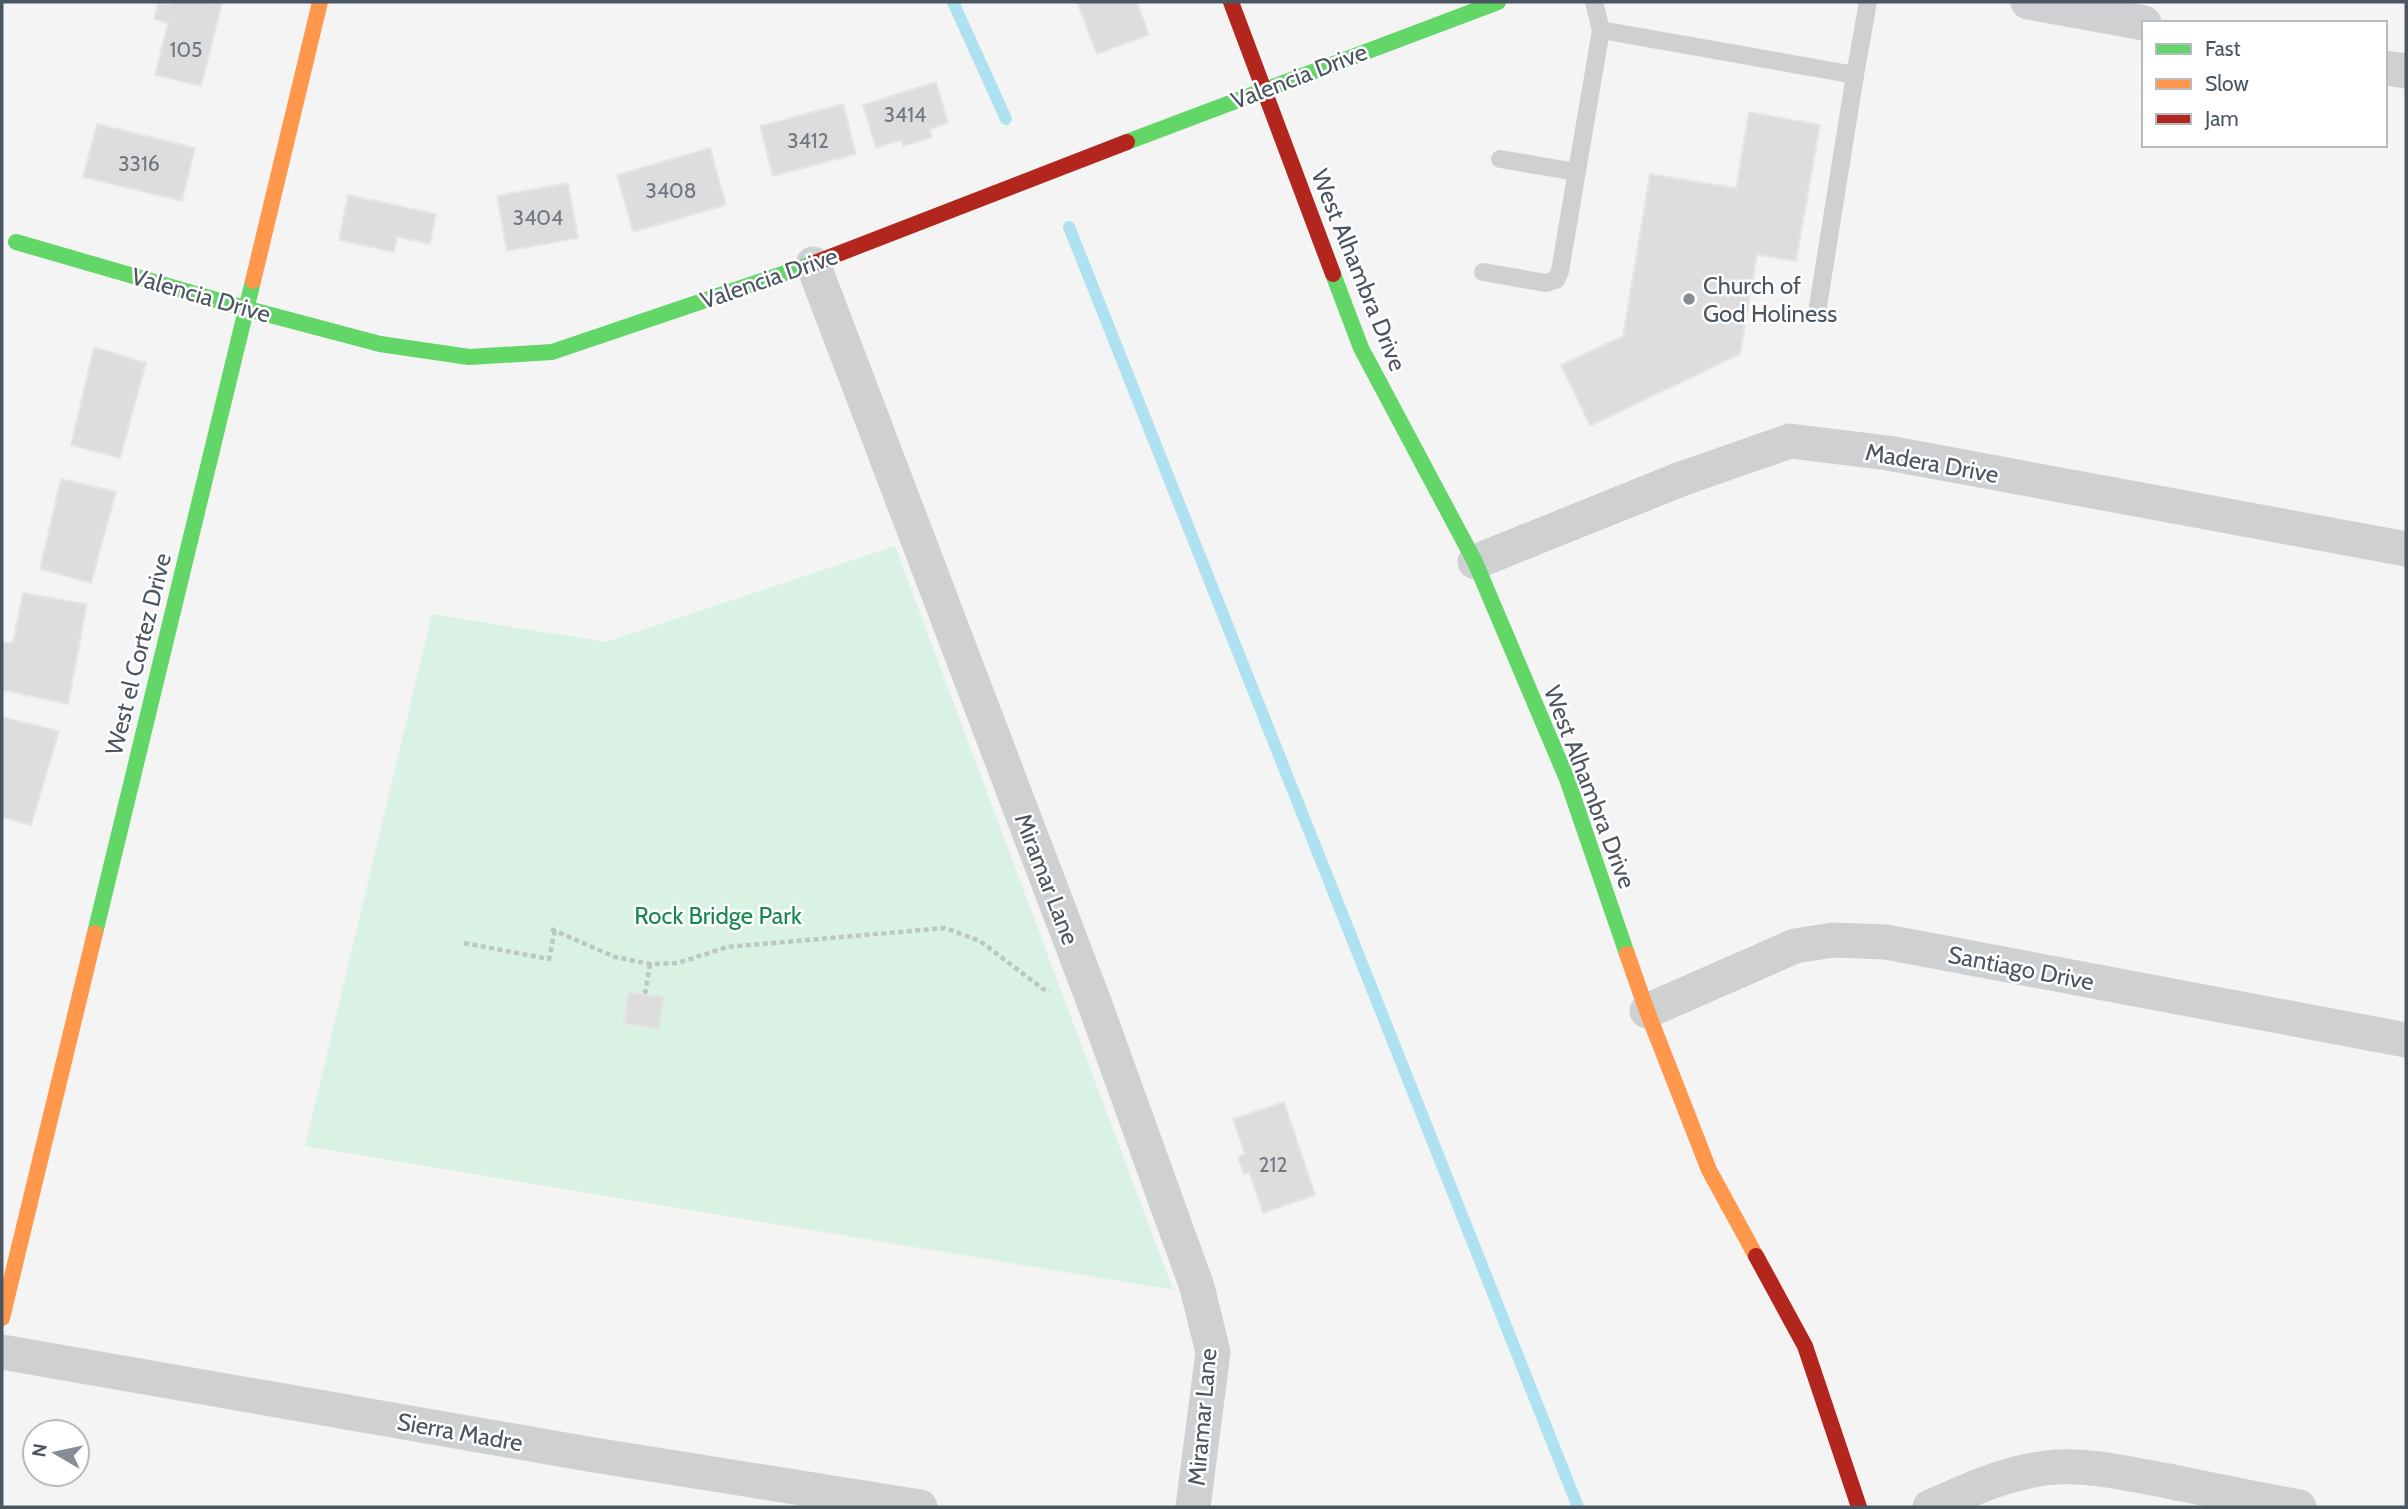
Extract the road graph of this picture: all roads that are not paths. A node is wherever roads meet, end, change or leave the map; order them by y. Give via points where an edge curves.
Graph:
1 (320, 2) edge
2 (1231, 2) edge
3 (1498, 2) edge
4 (1594, 2) edge
5 (1868, 2) edge
6 (2028, 2) edge
7 (2142, 23) edge
8 (1601, 30) junction
9 (2387, 68) edge
10 (2406, 71) edge
11 (1855, 75) junction
12 (1264, 89) junction
13 (1500, 159) dead end
14 (1577, 172) junction
15 (16, 242) dead end
16 (813, 264) junction
17 (1483, 272) dead end
18 (1818, 306) dead end
19 (244, 308) junction
20 (2406, 549) edge
21 (1475, 562) junction
22 (1647, 1011) junction
23 (2406, 1040) edge
24 (2, 1318) edge
25 (2, 1352) edge
26 (920, 1507) edge
27 (1193, 1507) edge
28 (1859, 1507) edge
29 (1930, 1507) edge
30 (2299, 1507) edge

1 - 19 street, West el Cortez Drive
2 - 12 street, West Alhambra Drive
3 - 12 street, Valencia Drive
4 - 8 lane
5 - 11 lane
6 - 7 street
8 - 11 lane
8 - 14 lane
9 - 10 street
11 - 18 lane
12 - 16 street, Valencia Drive
12 - 21 street, West Alhambra Drive via 1361,348
13 - 14 lane
14 - 17 lane via 1556,281
15 - 19 street, Valencia Drive
16 - 19 street, Valencia Drive via 552,352 469,357 380,344
16 - 27 street, Miramar Lane via 1094,1002 1197,1287 1213,1352
19 - 24 street, West el Cortez Drive
20 - 21 street, Madera Drive via 1888,453 1790,441
21 - 22 street, West Alhambra Drive via 1567,779
22 - 23 street, Santiago Drive via 1795,946 1855,940 1886,942
22 - 28 street, West Alhambra Drive via 1709,1170 1805,1346
25 - 26 street, Sierra Madre
29 - 30 street via 1976,1487 2047,1468 2121,1472

